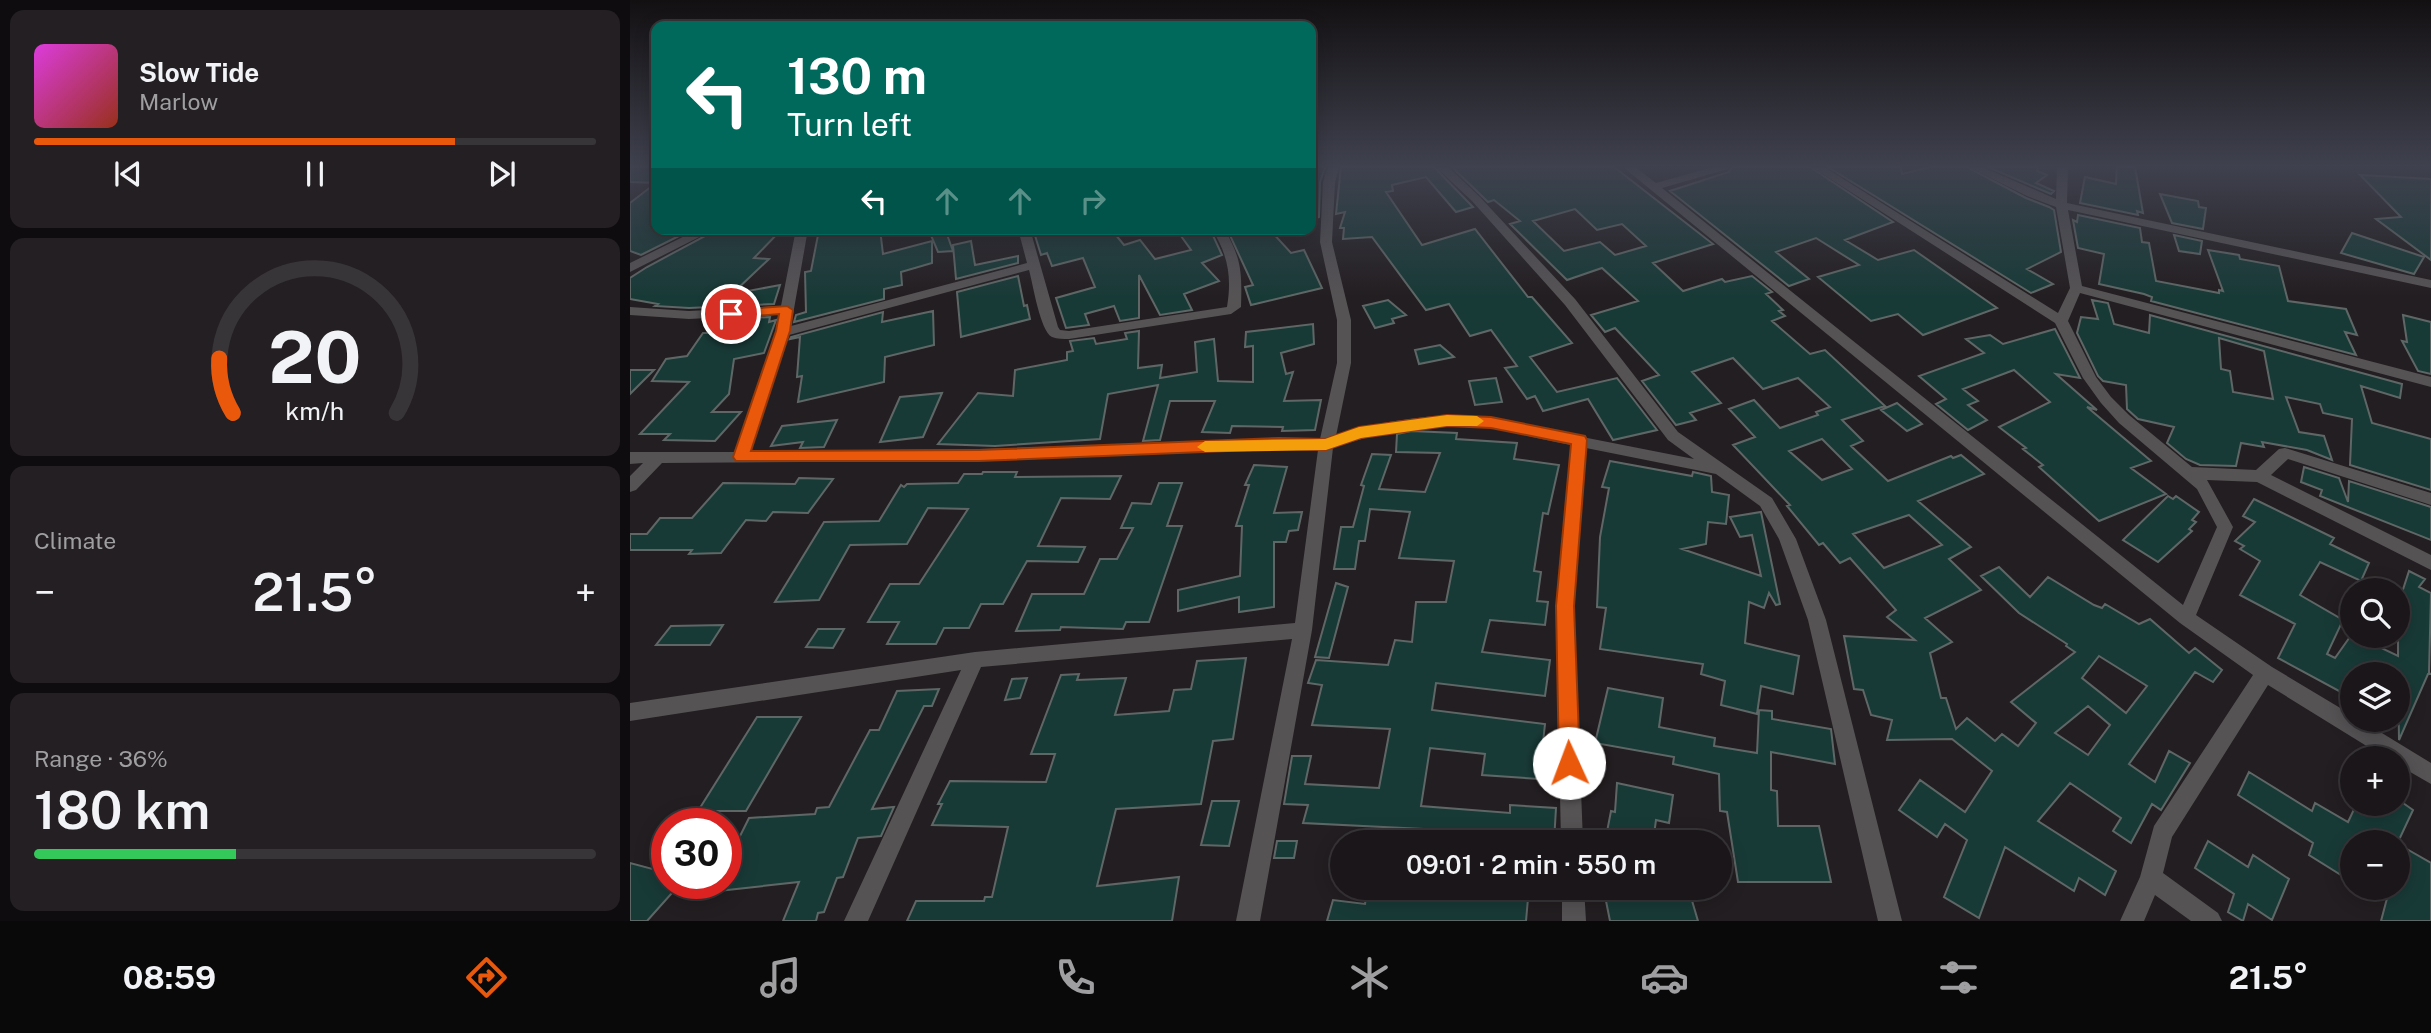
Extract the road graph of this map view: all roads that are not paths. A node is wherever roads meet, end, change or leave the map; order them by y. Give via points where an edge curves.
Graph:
1 (1327, 210) edge
2 (1486, 210) edge
3 (1682, 210) edge
4 (1884, 210) edge
5 (2062, 210) edge
6 (2084, 210) edge
7 (697, 235) edge
8 (801, 235) edge
9 (1026, 235) edge
10 (1222, 235) edge
11 (1034, 265) junction
12 (630, 268) edge
13 (2431, 284) edge
14 (2076, 288) junction
15 (787, 310) junction
16 (630, 311) edge
17 (2061, 321) junction
18 (783, 331) junction
19 (2431, 382) edge
20 (1579, 440) junction
21 (1326, 445) junction
22 (741, 457) junction
23 (630, 458) edge
24 (658, 458) junction
25 (1723, 470) junction
26 (2188, 473) junction
27 (2260, 476) junction
28 (630, 486) edge
29 (2431, 499) edge
30 (2431, 563) edge
31 (2186, 618) junction
32 (1303, 630) junction
33 (975, 660) junction
34 (2265, 673) junction
35 (630, 712) edge
36 (2431, 774) edge
37 (1572, 830) edge
38 (2151, 878) junction
39 (1573, 900) edge
40 (856, 921) edge
41 (1248, 921) edge
42 (1574, 921) edge
43 (1890, 921) edge
44 (2132, 921) edge
45 (2210, 921) edge

1 - 21 street via 1325,242 1345,341
2 - 25 street via 1570,302 1672,436
3 - 31 street
4 - 17 street
5 - 14 street
6 - 13 street
7 - 12 street
8 - 15 street
9 - 11 street
10 - 11 street via 1234,253 1236,266 1234,307 1226,312 1056,334
11 - 18 street
14 - 17 street
14 - 19 street
15 - 16 street via 689,315
15 - 18 street
17 - 26 street via 2106,400
18 - 22 street
20 - 21 street via 1491,423 1447,420 1359,433
20 - 25 street
20 - 37 street via 1565,606
21 - 22 street
21 - 32 street
22 - 24 street
23 - 24 street
24 - 28 street
25 - 43 street via 1766,502 1800,573 1817,620
26 - 27 street
26 - 31 street via 2203,485 2225,527
27 - 29 street via 2286,453
27 - 30 street
31 - 34 street
32 - 33 street
32 - 41 street
33 - 35 street
33 - 40 street
34 - 36 street
34 - 38 street via 2162,833
38 - 44 street
38 - 45 street
39 - 42 street

